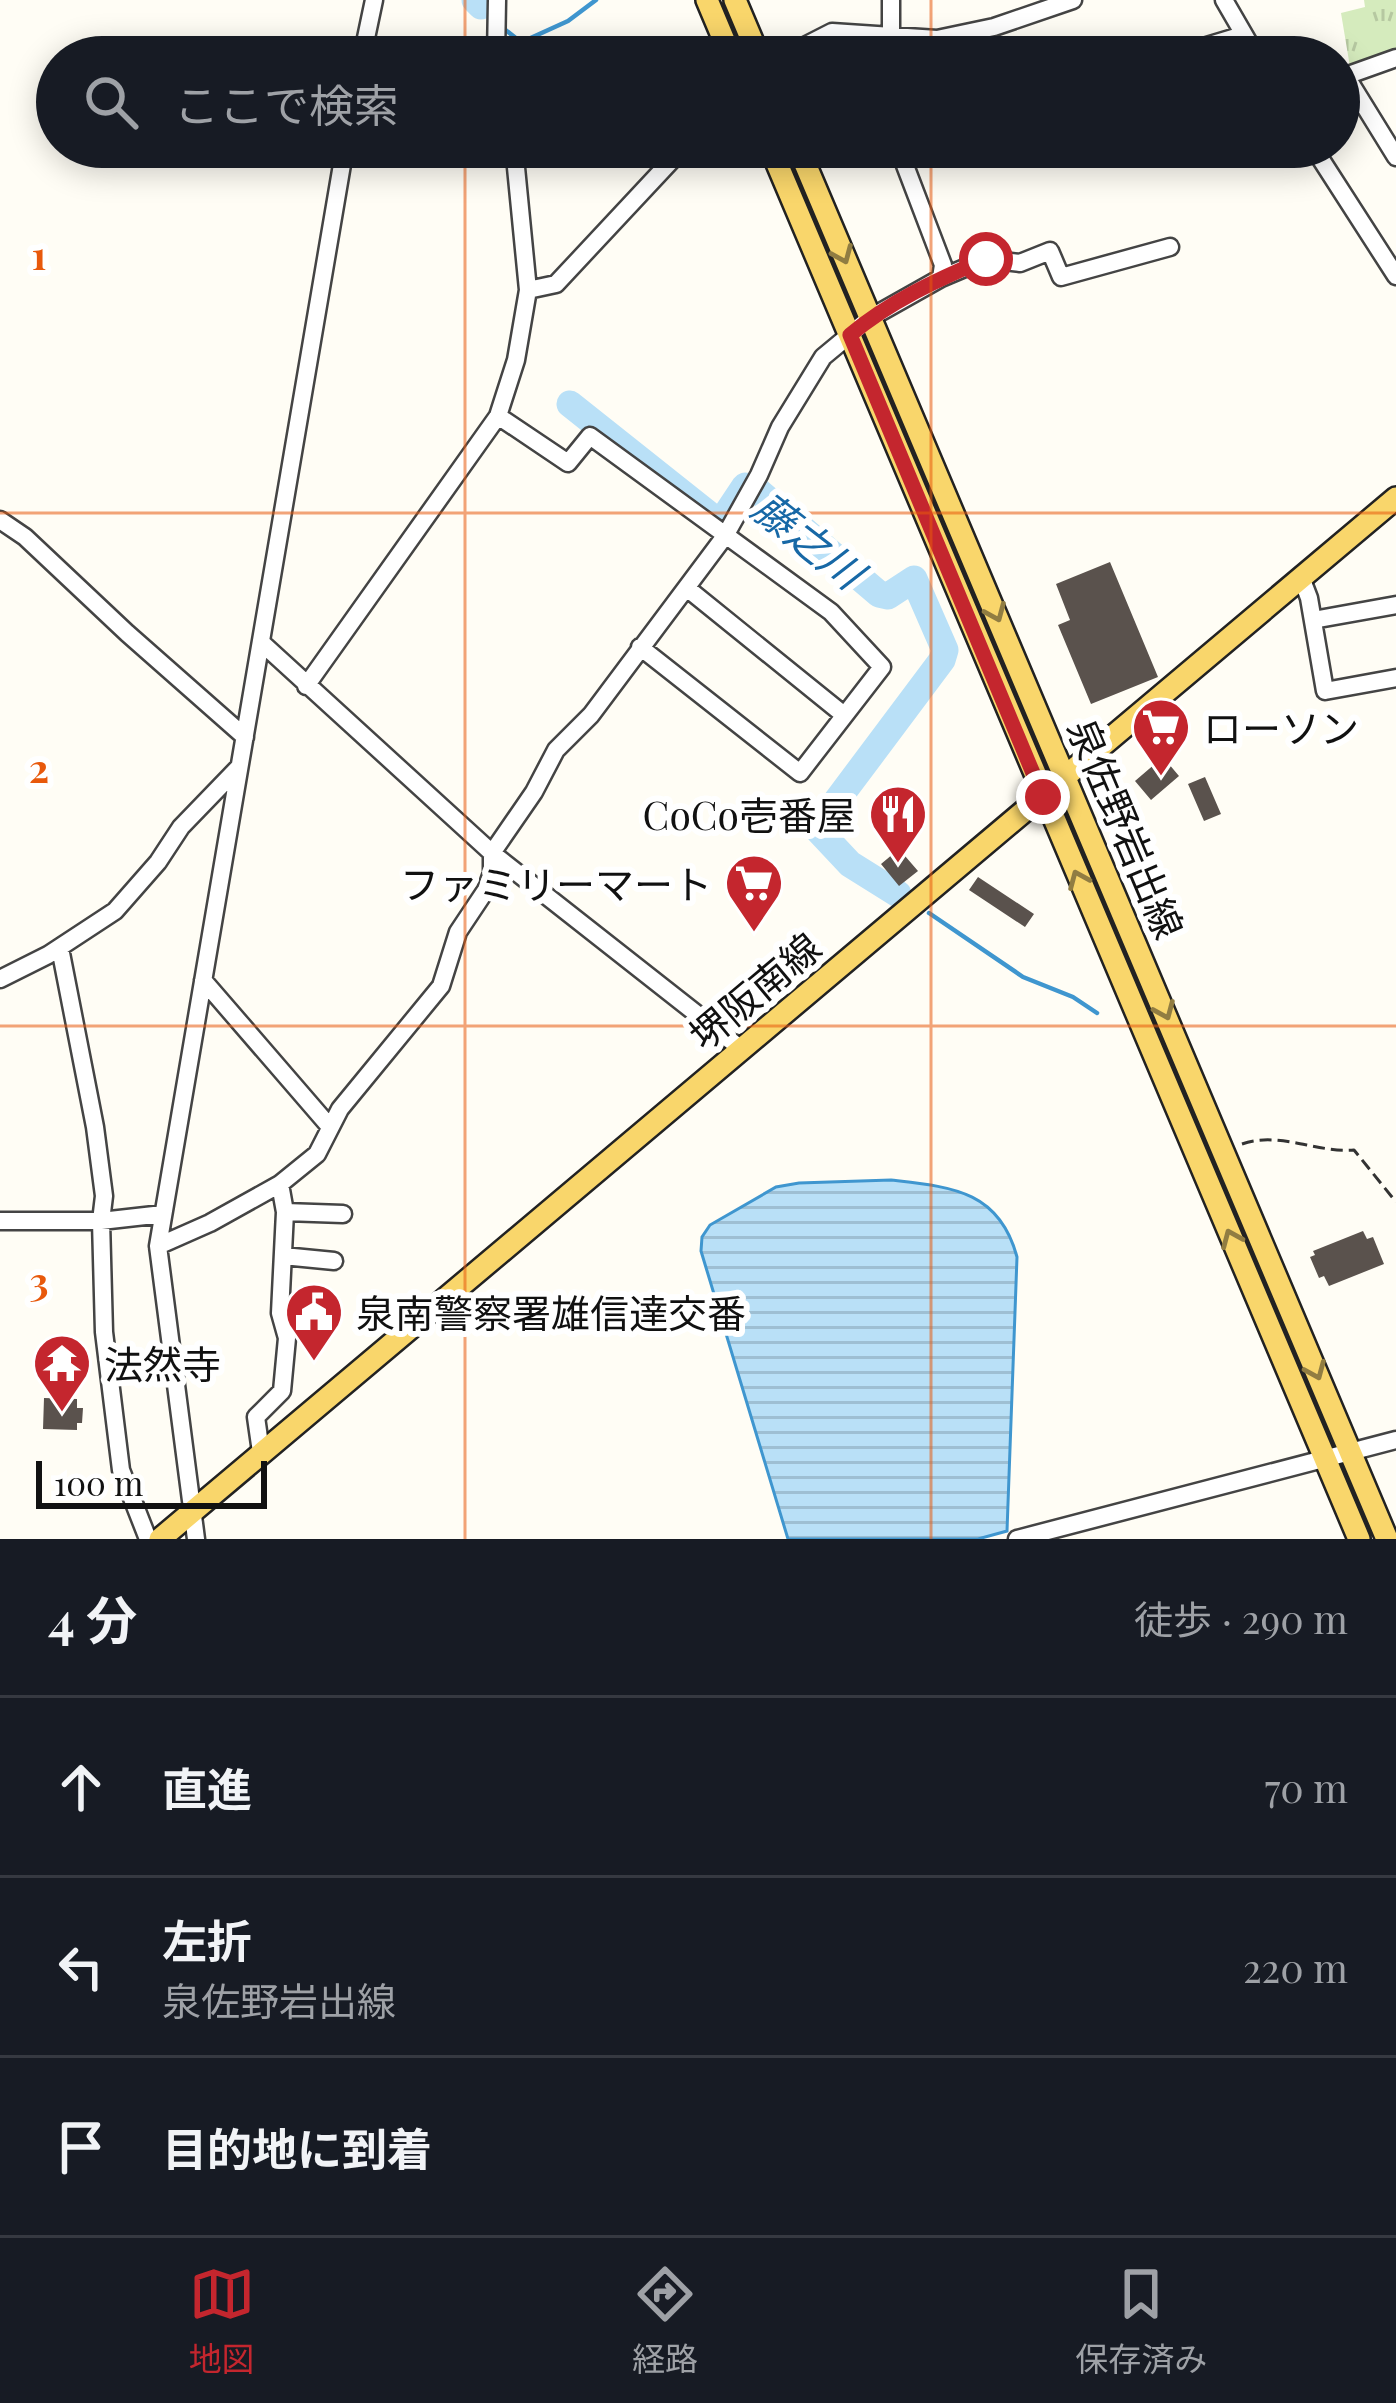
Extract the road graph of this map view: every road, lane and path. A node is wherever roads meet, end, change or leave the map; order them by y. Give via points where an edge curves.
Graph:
1 (374, 0) edge
2 (497, 0) edge
3 (707, 0) edge
4 (735, 0) edge
5 (891, 0) edge
6 (1073, 0) edge
7 (1223, 0) edge
8 (1243, 34) joint
9 (366, 36) edge
10 (496, 36) edge
11 (722, 36) edge
12 (750, 36) edge
13 (824, 36) edge
14 (854, 36) edge
15 (891, 36) edge
16 (953, 36) edge
17 (1237, 36) edge
18 (1396, 58) edge
19 (1360, 72) edge
20 (1360, 104) edge
21 (1396, 158) edge
22 (341, 168) edge
23 (516, 168) edge
24 (664, 168) edge
25 (779, 168) edge
26 (807, 168) edge
27 (906, 168) edge
28 (1328, 168) edge
29 (1170, 247) dead end
30 (1391, 256) edge
31 (1396, 276) edge
32 (941, 278) junction
33 (528, 290) junction
34 (870, 318) junction
35 (850, 335) junction
36 (498, 416) junction
37 (1396, 498) edge
38 (0, 520) edge
39 (725, 536) junction
40 (1301, 578) junction
41 (688, 589) junction
42 (1396, 605) edge
43 (1312, 620) junction
44 (262, 644) junction
45 (640, 647) junction
46 (1396, 678) edge
47 (306, 686) junction
48 (844, 715) junction
49 (244, 737) junction
50 (239, 767) junction
51 (1066, 775) junction
52 (1043, 797) junction
53 (492, 853) junction
54 (60, 947) junction
55 (0, 979) edge
56 (202, 980) junction
57 (740, 1048) junction
58 (329, 1127) junction
59 (1224, 1151) junction
60 (280, 1184) junction
61 (1396, 1202) edge
62 (285, 1212) junction
63 (163, 1214) junction
64 (343, 1214) dead end
65 (101, 1220) junction
66 (0, 1221) edge
67 (158, 1246) junction
68 (283, 1256) junction
69 (334, 1261) dead end
70 (1396, 1439) edge
71 (261, 1452) junction
72 (1351, 1452) junction
73 (1324, 1457) junction
74 (192, 1510) junction
75 (148, 1539) edge
76 (160, 1539) edge
77 (196, 1539) edge
78 (1017, 1539) edge
79 (1359, 1539) edge
80 (1387, 1539) edge

1 - 9 street
2 - 10 street
3 - 11 main road
4 - 12 main road
5 - 15 street
6 - 16 street
7 - 8 street
8 - 17 street
13 - 14 street
18 - 19 street
20 - 21 street
22 - 44 street
23 - 33 street
24 - 33 street via 556,284
25 - 35 main road, 泉佐野岩出線
26 -> 34 main road, 泉佐野岩出線
27 - 32 street via 944,265
28 - 30 street
29 - 32 street via 1061,278 1050,251 1020,263 986,259
30 - 31 street
32 - 34 street
33 - 36 street
34 - 35 street
34 -> 51 main road, 泉佐野岩出線
35 - 39 street via 823,357
35 - 52 main road, 泉佐野岩出線
36 - 39 street via 568,463 590,436
36 - 47 street
37 - 40 main road, 堺阪南線
38 - 49 street
39 - 41 street
39 - 48 street via 831,613 882,667
40 - 43 street
40 - 51 main road, 堺阪南線
41 - 45 street
41 - 48 street
42 - 43 street
43 - 46 street via 1325,691
44 - 47 street
44 - 49 street
45 - 48 street via 800,772
45 - 53 street via 556,750
47 - 53 street
49 - 50 street
50 - 54 street via 115,911
50 - 56 street
51 - 52 main road, 堺阪南線
51 -> 59 main road, 泉佐野岩出線
52 - 57 main road, 堺阪南線
73 -> 52 main road, 泉佐野岩出線
53 - 57 street
53 - 58 street via 486,890 458,932 441,986
54 - 55 street
54 - 65 street via 95,1126
56 - 58 street
56 - 63 street
57 - 71 main road, 堺阪南線
58 - 60 street via 317,1154
59 - 61 path via 1260,1138 1354,1150
59 -> 72 main road, 泉佐野岩出線
60 - 62 street
60 - 67 street
62 - 64 street
62 - 68 street
63 - 65 street
63 - 67 street
65 - 66 street
65 - 75 street via 121,1470
67 - 74 street
68 - 69 street
68 - 71 street via 284,1373 276,1399 256,1417
70 - 72 street
71 - 74 main road, 堺阪南線
72 - 73 street
72 - 80 main road, 泉佐野岩出線
73 - 78 street
73 - 79 main road, 泉佐野岩出線
74 - 76 main road, 堺阪南線
74 - 77 street

